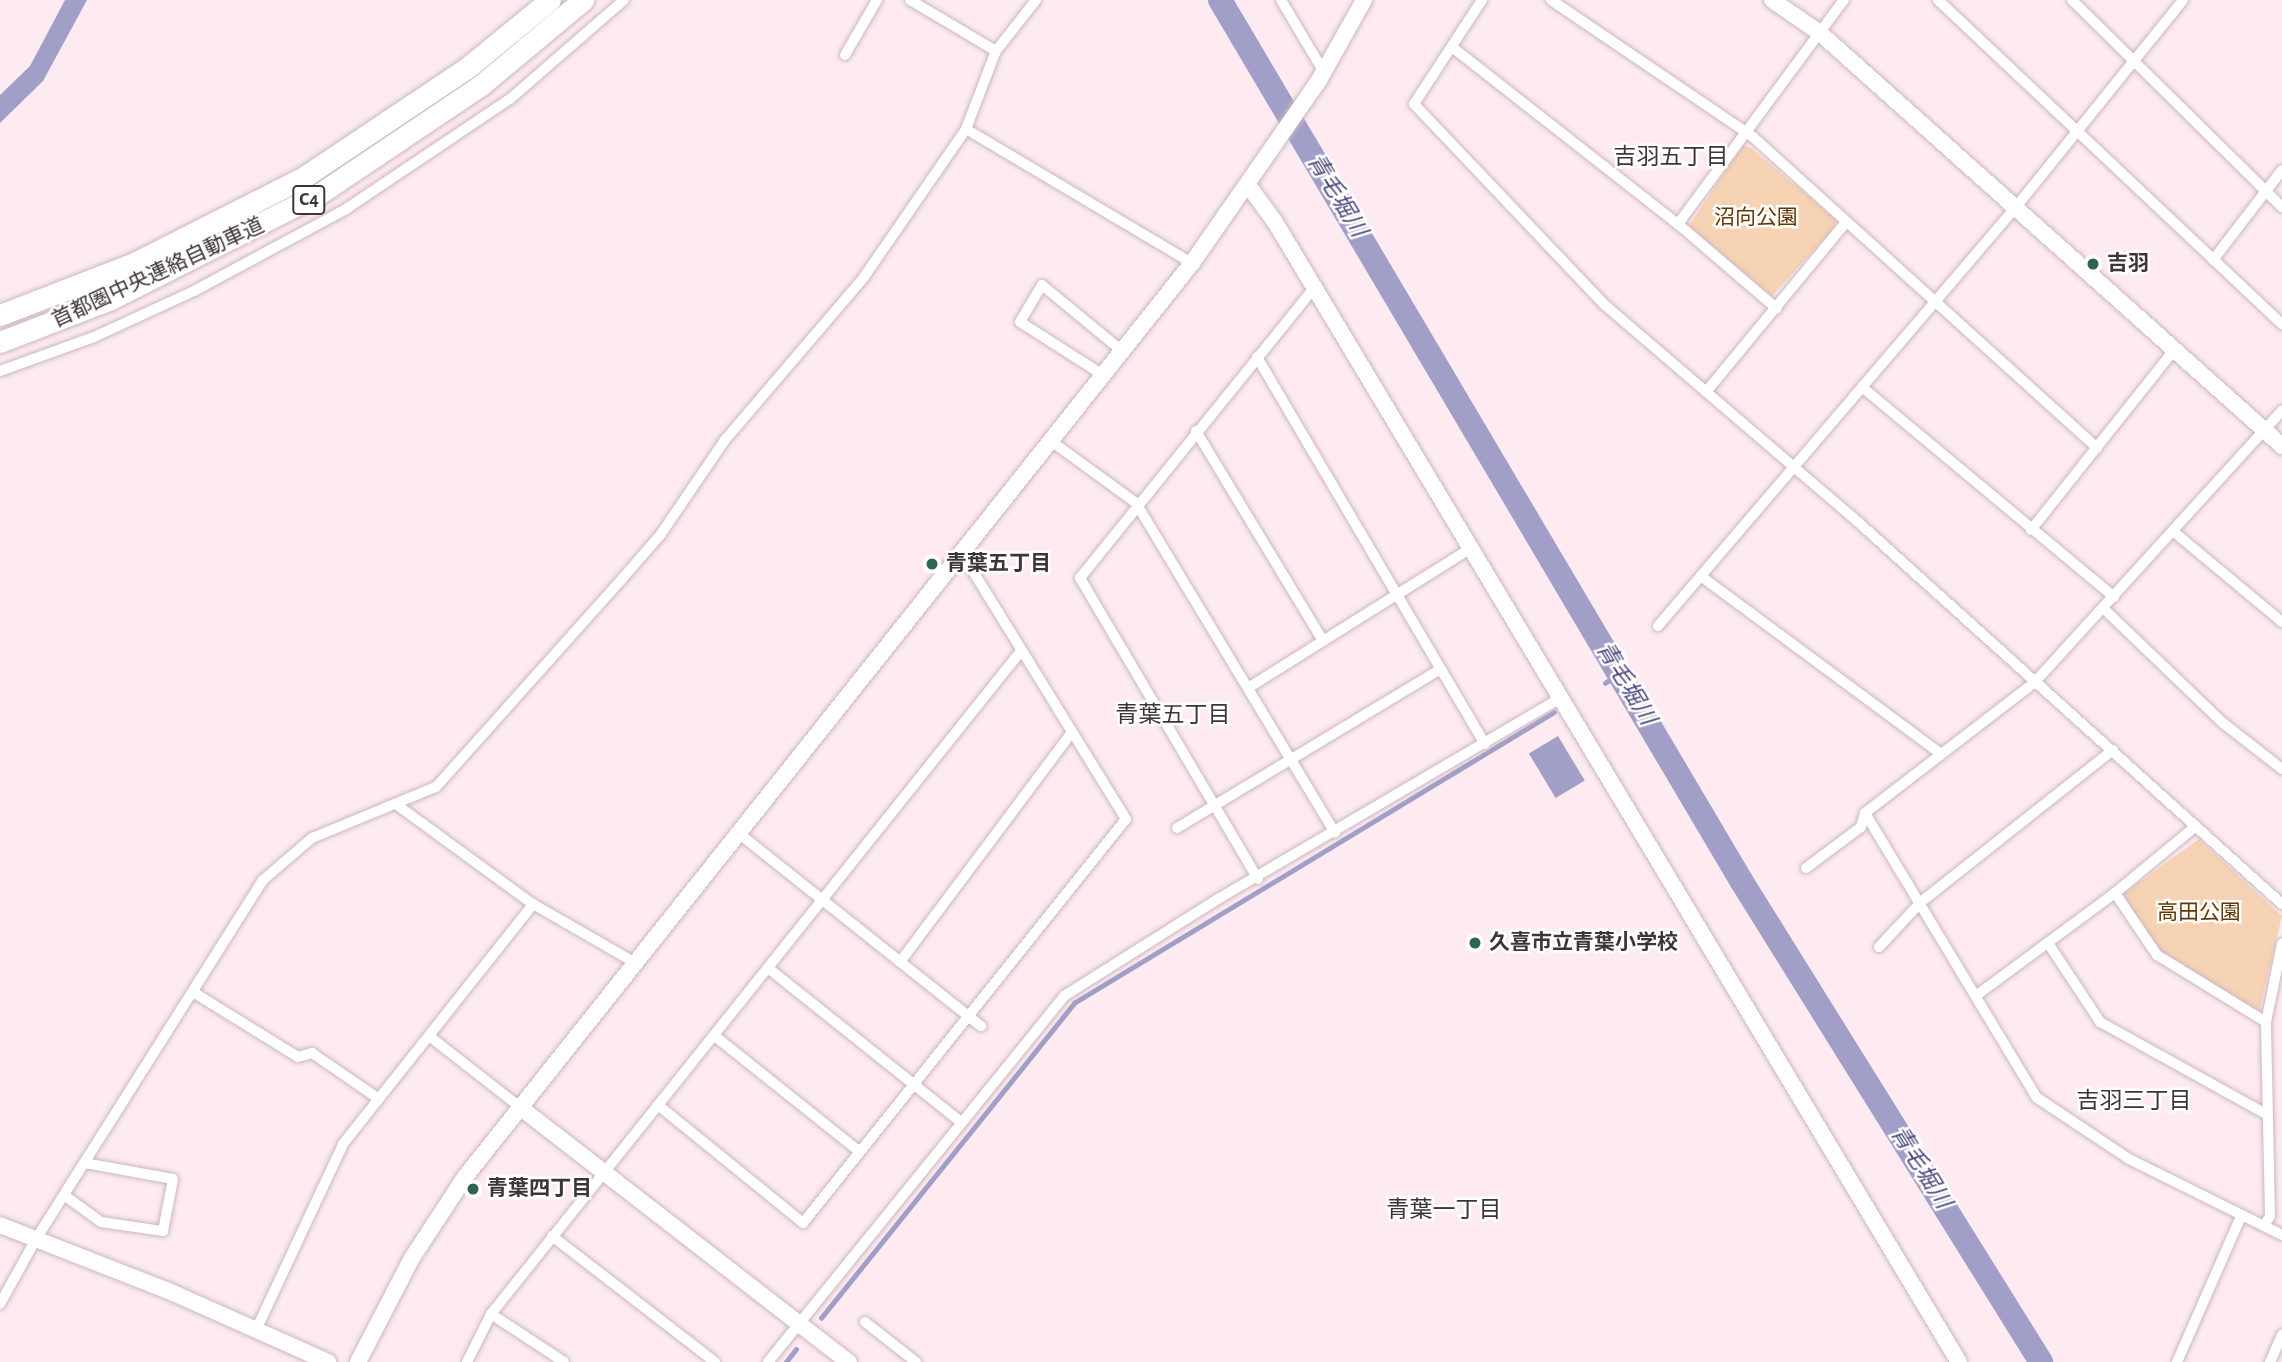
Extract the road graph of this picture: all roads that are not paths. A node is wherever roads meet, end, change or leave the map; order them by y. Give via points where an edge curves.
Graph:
1 (550, 0) edge
2 (583, 0) edge
3 (624, 0) edge
4 (877, 0) edge
5 (910, 0) edge
6 (1036, 0) edge
7 (1281, 0) edge
8 (1364, 0) edge
9 (1482, 0) edge
10 (1551, 0) edge
11 (1772, 0) edge
12 (1844, 0) edge
13 (1938, 0) edge
14 (2071, 0) edge
15 (2183, 0) edge
16 (1820, 33) junction
17 (1452, 47) junction
18 (996, 51) junction
19 (845, 55) dead end
20 (2135, 65) junction
21 (1321, 77) junction
22 (966, 129) junction
23 (1745, 132) junction
24 (2077, 133) junction
25 (2282, 170) edge
26 (1248, 185) junction
27 (2265, 191) junction
28 (2016, 207) junction
29 (2282, 207) edge
30 (1846, 222) junction
31 (1678, 224) junction
32 (2213, 260) junction
33 (1192, 263) junction
34 (1314, 288) junction
35 (1935, 301) junction
36 (1777, 310) junction
37 (0, 315) edge
38 (2282, 324) edge
39 (0, 342) edge
40 (2175, 349) junction
41 (1122, 351) junction
42 (1257, 357) junction
43 (0, 371) edge
44 (1103, 375) junction
45 (1862, 387) junction
46 (1706, 392) junction
47 (2282, 411) edge
48 (1196, 431) junction
49 (2265, 431) junction
50 (1051, 441) junction
51 (2282, 446) edge
52 (2097, 448) junction
53 (1796, 468) junction
54 (1136, 503) junction
55 (2031, 530) junction
56 (2174, 531) junction
57 (1471, 548) junction
58 (969, 565) dead end
59 (1702, 577) junction
60 (1397, 594) junction
61 (2114, 597) junction
62 (2104, 609) junction
63 (2282, 622) edge
64 (1658, 626) dead end
65 (1323, 640) junction
66 (1021, 651) junction
67 (1441, 669) junction
68 (2035, 682) junction
69 (1248, 688) junction
70 (1562, 697) junction
71 (1072, 732) junction
72 (1485, 744) junction
73 (2113, 750) junction
74 (1941, 754) junction
75 (1290, 759) junction
76 (2282, 769) edge
77 (397, 805) junction
78 (1214, 805) junction
79 (1865, 813) junction
80 (2196, 826) junction
81 (1177, 828) dead end
82 (737, 832) junction
83 (1335, 833) junction
84 (1806, 868) dead end
85 (1258, 879) junction
86 (2115, 893) junction
87 (821, 899) junction
88 (1920, 902) junction
89 (533, 904) junction
90 (2282, 904) edge
91 (2048, 943) junction
92 (2282, 944) edge
93 (1879, 947) dead end
94 (634, 962) junction
95 (900, 962) junction
96 (768, 968) junction
97 (193, 992) junction
98 (1976, 995) junction
99 (968, 1016) junction
100 (2266, 1022) junction
101 (981, 1026) dead end
102 (429, 1036) junction
103 (716, 1037) junction
104 (914, 1083) junction
105 (379, 1099) junction
106 (658, 1105) junction
107 (521, 1108) junction
108 (2266, 1114) junction
109 (960, 1121) junction
110 (860, 1152) junction
111 (85, 1163) junction
112 (604, 1171) junction
113 (64, 1195) junction
114 (2241, 1216) junction
115 (0, 1225) edge
116 (2264, 1226) junction
117 (2282, 1235) edge
118 (552, 1236) junction
119 (36, 1238) junction
120 (0, 1304) edge
121 (491, 1314) junction
122 (799, 1322) junction
123 (865, 1322) dead end
124 (256, 1330) junction
125 (2282, 1335) edge
126 (710, 1361) edge
127 (328, 1362) edge
128 (358, 1362) edge
129 (467, 1362) edge
130 (564, 1362) edge
131 (768, 1362) edge
132 (849, 1362) edge
133 (916, 1362) edge
134 (1959, 1362) edge
135 (2178, 1362) edge
136 (2270, 1362) edge

1 - 37 highway, 首都圏中央連絡自動車道 / C4 via 435,92 304,177 134,263
2 - 39 highway, 首都圏中央連絡自動車道 / C4 via 481,85 319,194 160,277
3 - 43 street via 510,99 346,209 194,291 94,337
4 - 19 street
5 - 18 street
6 - 18 street
7 - 21 street
8 - 21 street
9 - 17 street
10 - 23 street
11 - 16 street
12 - 16 street
13 - 24 street
14 - 20 street
15 - 20 street
16 - 23 street
16 - 28 street
17 - 31 street
17 - 46 street via 1414,104 1606,306
18 - 22 street
20 - 24 street
20 - 27 street
21 - 26 street
22 - 33 street
22 - 77 street via 864,277 725,440 661,534 436,787
23 - 30 street
23 - 31 street
24 - 28 street
24 - 32 street
25 - 27 street
26 - 33 street
26 - 34 street
27 - 29 street
27 - 32 street
28 - 35 street
28 - 40 street
30 - 35 street
30 - 36 street
31 - 36 street
32 - 38 street
33 - 41 street
34 - 42 street
34 - 57 street
35 - 45 street
35 - 52 street
36 - 46 street
40 - 49 street
40 - 52 street
41 - 44 street
41 - 44 street via 1042,285 1020,322
42 - 48 street
42 - 60 street
44 - 50 street
45 - 53 street
45 - 55 street
46 - 53 street
47 - 49 street
48 - 54 street
48 - 65 street
49 - 51 street
49 - 56 street
50 - 54 street
50 - 82 street
52 - 55 street
53 - 59 street
53 - 68 street
54 - 69 street
54 - 78 street via 1080,578
55 - 61 street
56 - 61 street
56 - 63 street
57 - 60 street
57 - 70 street
58 - 66 street
59 - 64 street
59 - 74 street
60 - 65 street
60 - 67 street
61 - 62 street
62 - 68 street
62 - 76 street via 2223,723
65 - 69 street
66 - 71 street
66 - 87 street
67 - 72 street
67 - 75 street
68 - 73 street
68 - 74 street
69 - 75 street
70 - 72 street
70 - 134 street via 1727,982
71 - 95 street
71 - 99 street via 1126,819
72 - 83 street
73 - 80 street
73 - 88 street
74 - 79 street
75 - 78 street
75 - 83 street
77 - 89 street
77 - 97 street via 312,838 262,880
78 - 81 street
78 - 85 street
79 - 84 street via 1861,827
79 - 88 street
80 - 86 street
80 - 90 street
82 - 87 street
82 - 94 street
83 - 85 street
85 - 109 street via 1218,899 1064,996
86 - 91 street
86 - 100 street via 2157,955
87 - 95 street
87 - 96 street
88 - 93 street
88 - 98 street
89 - 94 street
89 - 102 street
91 - 98 street
91 - 108 street via 2100,1023
92 - 100 street
94 - 107 street
95 - 99 street
96 - 103 street
96 - 104 street
97 - 105 street via 298,1057 312,1053
97 - 111 street
98 - 114 street via 2036,1097 2129,1159
99 - 101 street
99 - 104 street
100 - 108 street
102 - 105 street
102 - 107 street
103 - 106 street
103 - 110 street
104 - 109 street
104 - 110 street
105 - 124 street via 343,1144
106 - 110 street via 803,1223
106 - 112 street
107 - 112 street
107 - 128 street via 439,1216
108 - 116 street via 2270,1216
109 - 122 street
111 - 113 street
111 - 113 street via 173,1179 163,1231 101,1222
112 - 118 street
112 - 122 street
113 - 119 street
114 - 116 street
114 - 135 street
115 - 119 street
116 - 117 street
118 - 121 street
118 - 126 street
119 - 120 street
119 - 124 street
121 - 129 street
121 - 130 street
122 - 131 street
122 - 132 street
123 - 133 street
124 - 127 street
125 - 136 street

